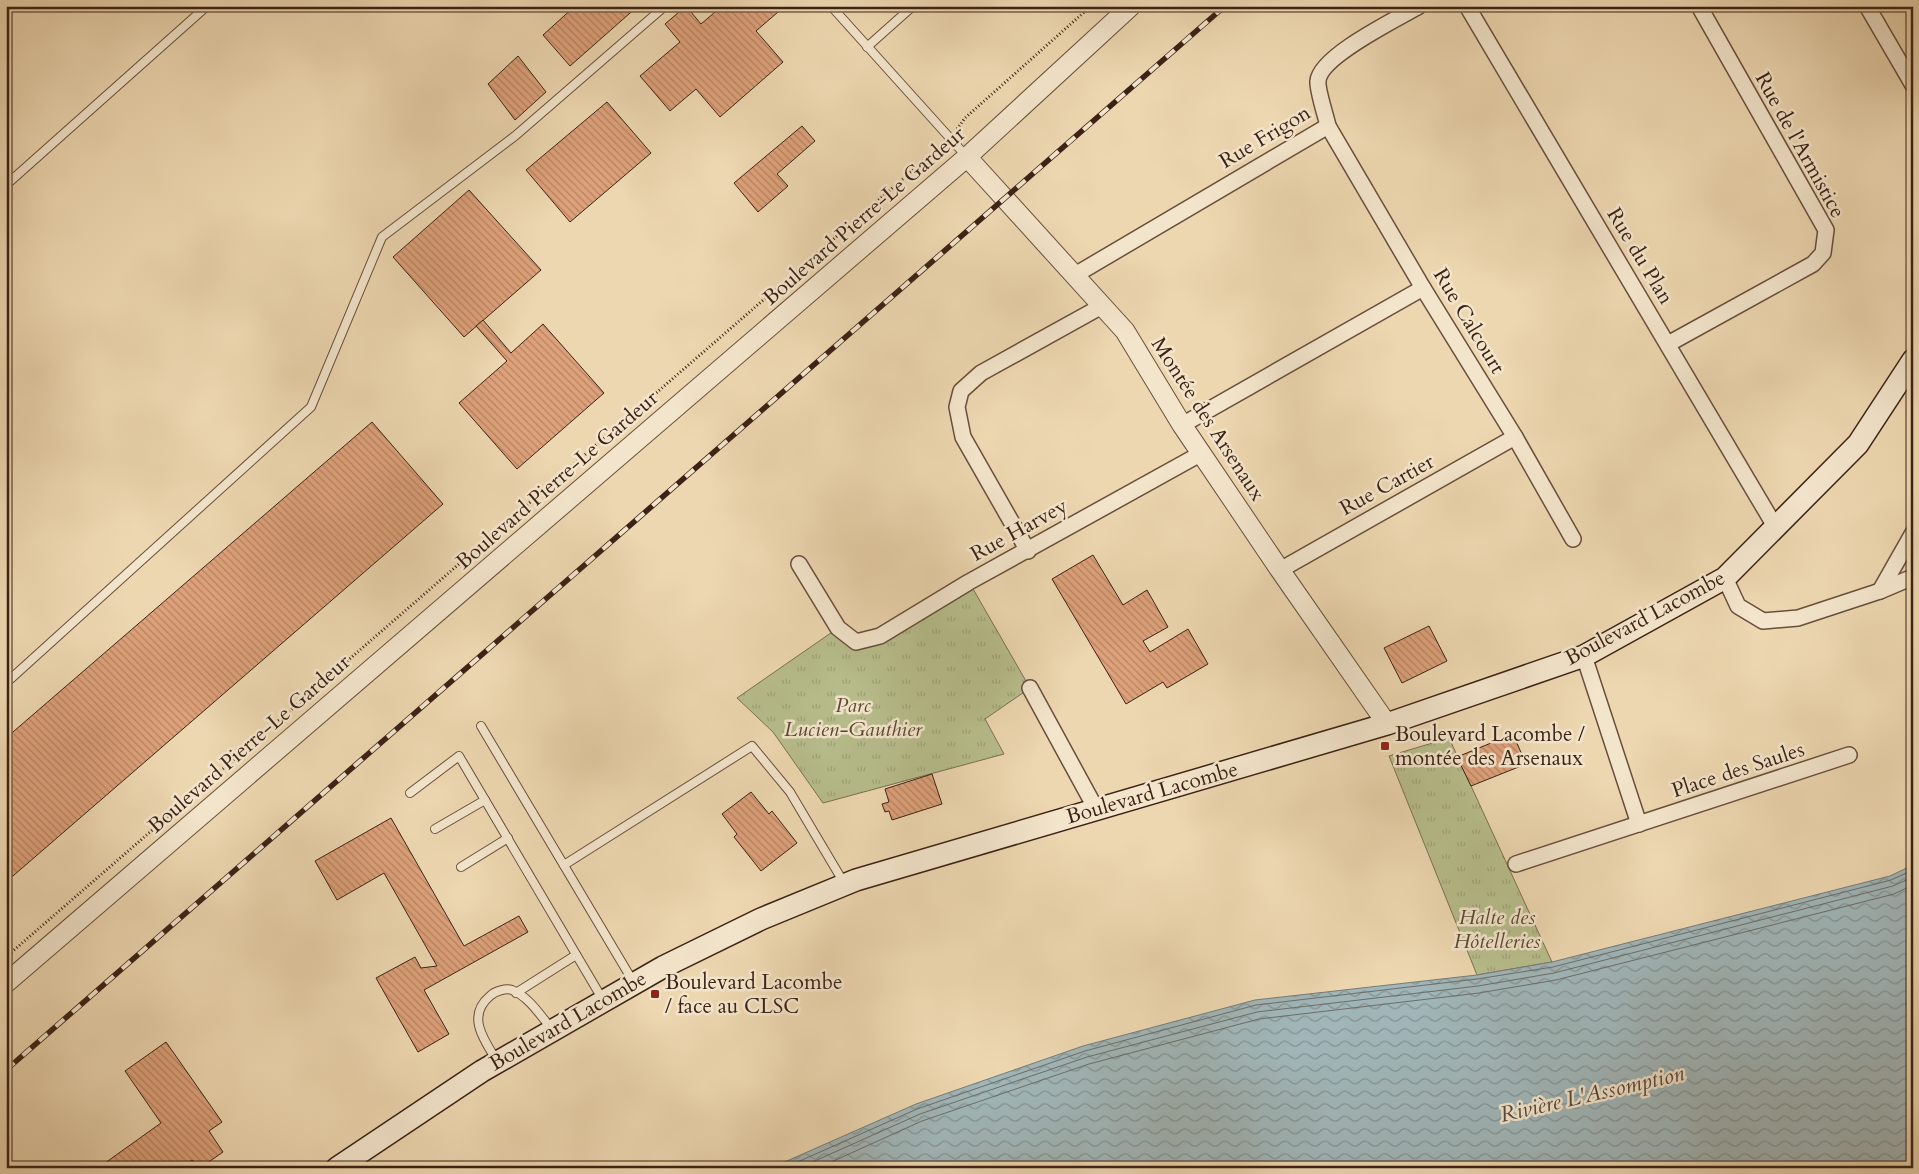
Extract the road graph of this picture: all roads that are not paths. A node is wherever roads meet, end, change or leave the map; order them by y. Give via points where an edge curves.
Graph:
1 (207, 6) edge
2 (665, 6) edge
3 (831, 6) edge
4 (912, 6) edge
5 (1131, 6) edge
6 (1419, 6) edge
7 (1468, 6) edge
8 (1699, 6) edge
9 (1867, 6) edge
10 (867, 47) junction
11 (1913, 85) edge
12 (1328, 126) junction
13 (967, 157) junction
14 (6, 185) edge
15 (1075, 275) junction
16 (1423, 288) junction
17 (1102, 306) junction
18 (1668, 344) junction
19 (1913, 360) edge
20 (1182, 425) junction
21 (1515, 438) junction
22 (1202, 453) junction
23 (1776, 528) junction
24 (1913, 533) edge
25 (1573, 539) dead end
26 (1028, 551) junction
27 (799, 564) dead end
28 (1280, 570) junction
29 (1913, 577) edge
30 (1725, 578) junction
31 (1880, 591) junction
32 (1584, 656) junction
33 (6, 683) edge
34 (1030, 688) dead end
35 (1387, 724) junction
36 (480, 726) dead end
37 (1850, 755) dead end
38 (410, 793) dead end
39 (485, 800) junction
40 (1096, 809) junction
41 (1639, 824) junction
42 (435, 829) dead end
43 (508, 838) junction
44 (1516, 864) dead end
45 (564, 865) junction
46 (461, 867) dead end
47 (845, 885) junction
48 (576, 955) junction
49 (6, 982) edge
50 (634, 982) junction
51 (516, 993) junction
52 (603, 1000) junction
53 (552, 1030) junction
54 (497, 1062) junction
55 (337, 1168) edge

1 - 14 lane
2 - 33 lane via 515,136 382,237 311,407
3 - 10 lane
4 - 10 lane
5 - 13 street, Boulevard Pierre-Le Gardeur
6 - 12 street, Rue Frigon via 1345,49 1322,68 1318,81
7 - 18 street, Rue du Plan
8 - 18 street, Rue de l'Armistice via 1826,230 1823,253 1814,264
9 - 11 street
10 - 13 lane
12 - 15 street, Rue Frigon
12 - 16 street, Rue Calcourt
13 - 15 street, Montée des Arsenaux
13 - 49 street, Boulevard Pierre-Le Gardeur
15 - 17 street, Montée des Arsenaux
16 - 20 street
16 - 21 street, Rue Calcourt
17 - 20 street, Montée des Arsenaux via 1125,331
17 - 26 street via 981,373 961,392 957,407 964,437
18 - 23 street, Rue du Plan
19 - 23 main road, Boulevard Lacombe via 1858,444
20 - 22 street, Montée des Arsenaux
21 - 25 street, Rue Calcourt
21 - 28 street, Rue Cartier
22 - 26 street, Rue Harvey
22 - 28 street, Montée des Arsenaux
23 - 30 main road, Boulevard Lacombe
24 - 31 street
26 - 27 street, Rue Harvey via 968,582 880,636 856,642 838,628
28 - 35 street, Montée des Arsenaux
29 - 31 street
30 - 31 street via 1738,606 1763,621 1798,618
30 - 32 main road, Boulevard Lacombe
32 - 35 main road, Boulevard Lacombe
32 - 41 street
34 - 40 street
35 - 40 main road, Boulevard Lacombe
36 - 45 lane
37 - 41 street, Place des Saules
38 - 39 lane via 460,756
39 - 42 lane
39 - 43 lane
40 - 47 main road, Boulevard Lacombe
41 - 44 street, Place des Saules
43 - 46 lane
43 - 48 lane
45 - 47 lane via 752,746 790,792
45 - 50 lane
47 - 50 main road, Boulevard Lacombe via 761,919
48 - 51 lane
48 - 52 lane
50 - 52 main road, Boulevard Lacombe
51 - 53 lane via 525,998
51 - 54 lane via 510,989 495,992 482,1003 478,1017 480,1034
52 - 53 main road, Boulevard Lacombe
53 - 54 main road, Boulevard Lacombe
54 - 55 main road, Boulevard Lacombe

